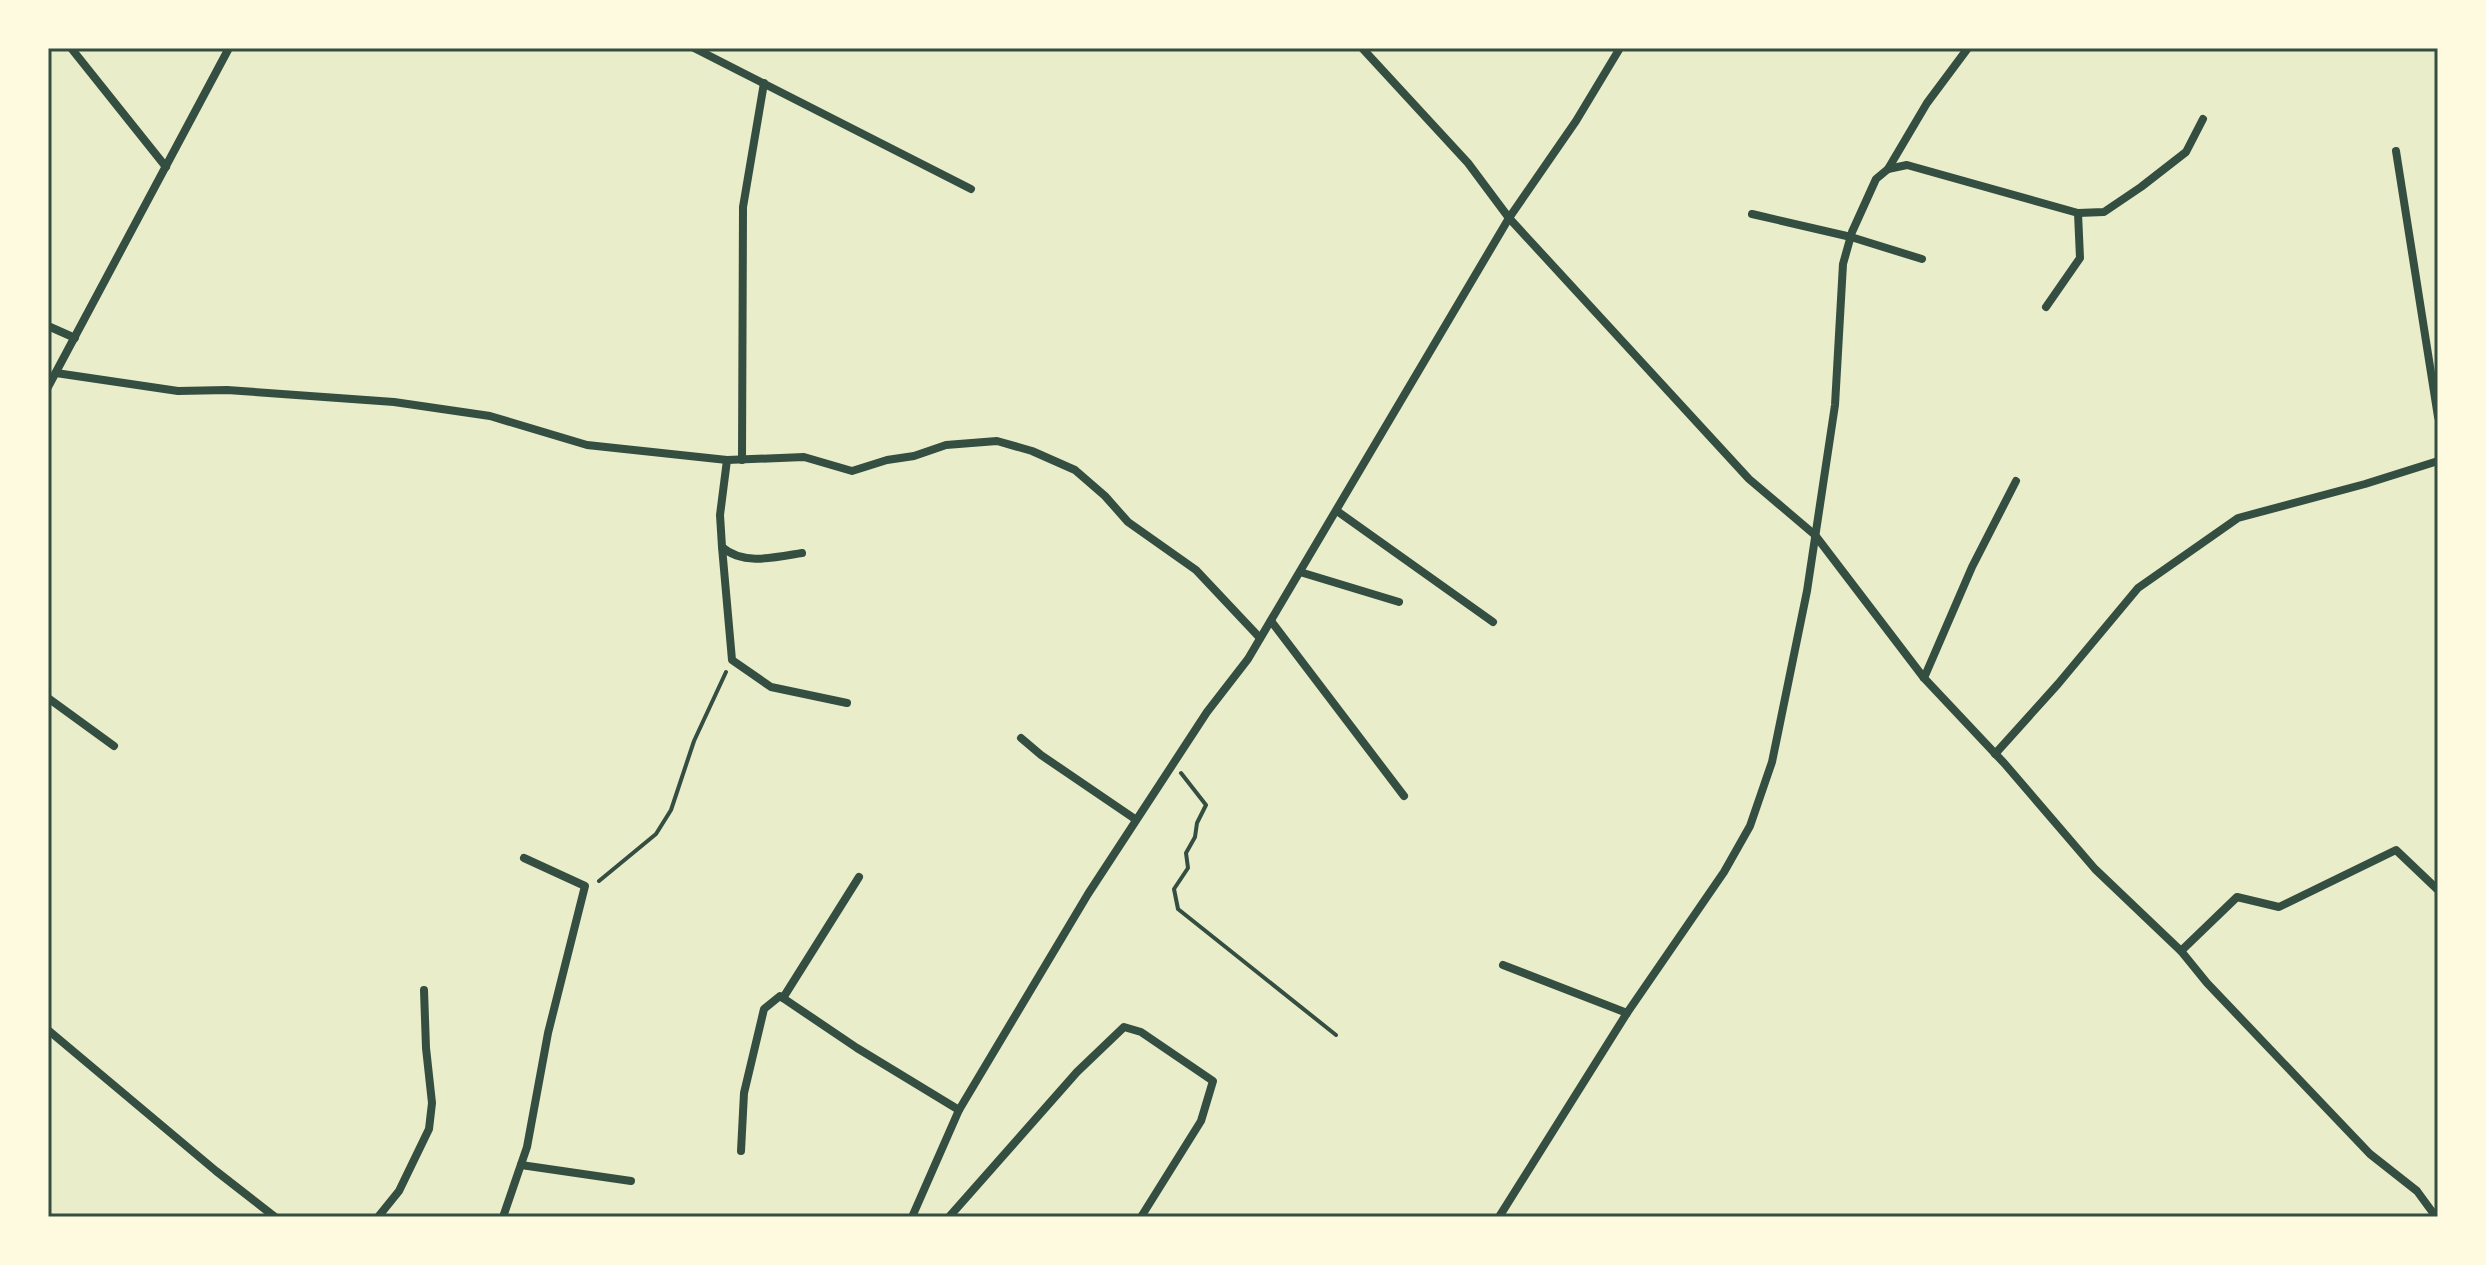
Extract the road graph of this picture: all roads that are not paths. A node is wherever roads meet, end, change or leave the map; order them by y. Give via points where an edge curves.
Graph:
1 (71, 48) edge
2 (229, 48) edge
3 (694, 48) edge
4 (1362, 48) edge
5 (1620, 48) edge
6 (1968, 48) edge
7 (764, 83) junction
8 (2203, 119) dead end
9 (2396, 151) dead end
10 (166, 167) junction
11 (1888, 169) junction
12 (971, 189) dead end
13 (2078, 213) junction
14 (1752, 214) dead end
15 (1509, 218) junction
16 (1851, 237) junction
17 (1922, 259) dead end
18 (2046, 307) dead end
19 (48, 326) edge
20 (75, 338) junction
21 (56, 373) junction
22 (48, 387) edge
23 (2438, 417) edge
24 (727, 460) junction
25 (742, 460) junction
26 (2438, 461) edge
27 (2016, 481) dead end
28 (1337, 511) junction
29 (1815, 535) junction
30 (722, 547) junction
31 (802, 553) dead end
32 (1300, 572) junction
33 (1399, 602) dead end
34 (1271, 621) junction
35 (1493, 622) dead end
36 (1260, 638) junction
37 (1924, 678) junction
38 (48, 698) edge
39 (847, 703) dead end
40 (1021, 738) dead end
41 (114, 746) dead end
42 (1995, 754) junction
43 (1404, 796) dead end
44 (1135, 819) junction
45 (524, 858) dead end
46 (859, 877) dead end
47 (2438, 890) edge
48 (2181, 951) junction
49 (1503, 965) dead end
50 (424, 990) dead end
51 (783, 998) junction
52 (1627, 1013) junction
53 (48, 1030) edge
54 (959, 1110) junction
55 (741, 1151) dead end
56 (521, 1165) junction
57 (631, 1181) dead end
58 (275, 1217) edge
59 (378, 1217) edge
60 (503, 1217) edge
61 (912, 1217) edge
62 (949, 1217) edge
63 (1141, 1217) edge
64 (1499, 1217) edge
65 (2436, 1217) edge

1 - 10 street
2 - 10 street
3 - 7 street
4 - 15 street via 1468,163
5 - 15 street
6 - 11 street
7 - 12 street
7 - 25 street via 743,207
8 - 13 street via 2186,152 2141,187 2104,212
9 - 23 street
10 - 20 street
11 - 13 street via 1907,165
11 - 16 street via 1876,179
13 - 18 street via 2080,258
14 - 16 street
15 - 28 street
15 - 29 street via 1749,479
16 - 17 street
16 - 29 street via 1843,264 1835,405
19 - 20 street
20 - 21 street
21 - 22 street
21 - 24 street via 178,391 394,402 490,416 587,445
24 - 25 street
24 - 30 street
25 - 36 street via 804,457 852,471 946,445 997,441 1032,451 1075,470 1128,522 1196,570
26 - 42 street via 2238,518 2138,588
27 - 37 street
28 - 32 street
28 - 35 street
29 - 37 street
29 - 52 street via 1772,762 1750,826
30 - 31 street via 741,557
30 - 39 street via 732,660 771,687
32 - 33 street
32 - 34 street
34 - 36 street
34 - 43 street
36 - 44 street
37 - 42 street
38 - 41 street
40 - 44 street
42 - 48 street via 2095,869
44 - 54 street
45 - 56 street via 585,886
46 - 51 street
47 - 48 street via 2396,850 2279,907 2237,897
48 - 65 street via 2370,1154 2417,1191
49 - 52 street
50 - 59 street via 429,1129 399,1191
51 - 54 street
51 - 55 street via 764,1009 744,1093
52 - 64 street
53 - 58 street
54 - 61 street
56 - 57 street
56 - 60 street
62 - 63 street via 1077,1072 1124,1027 1141,1032 1213,1081 1201,1121

